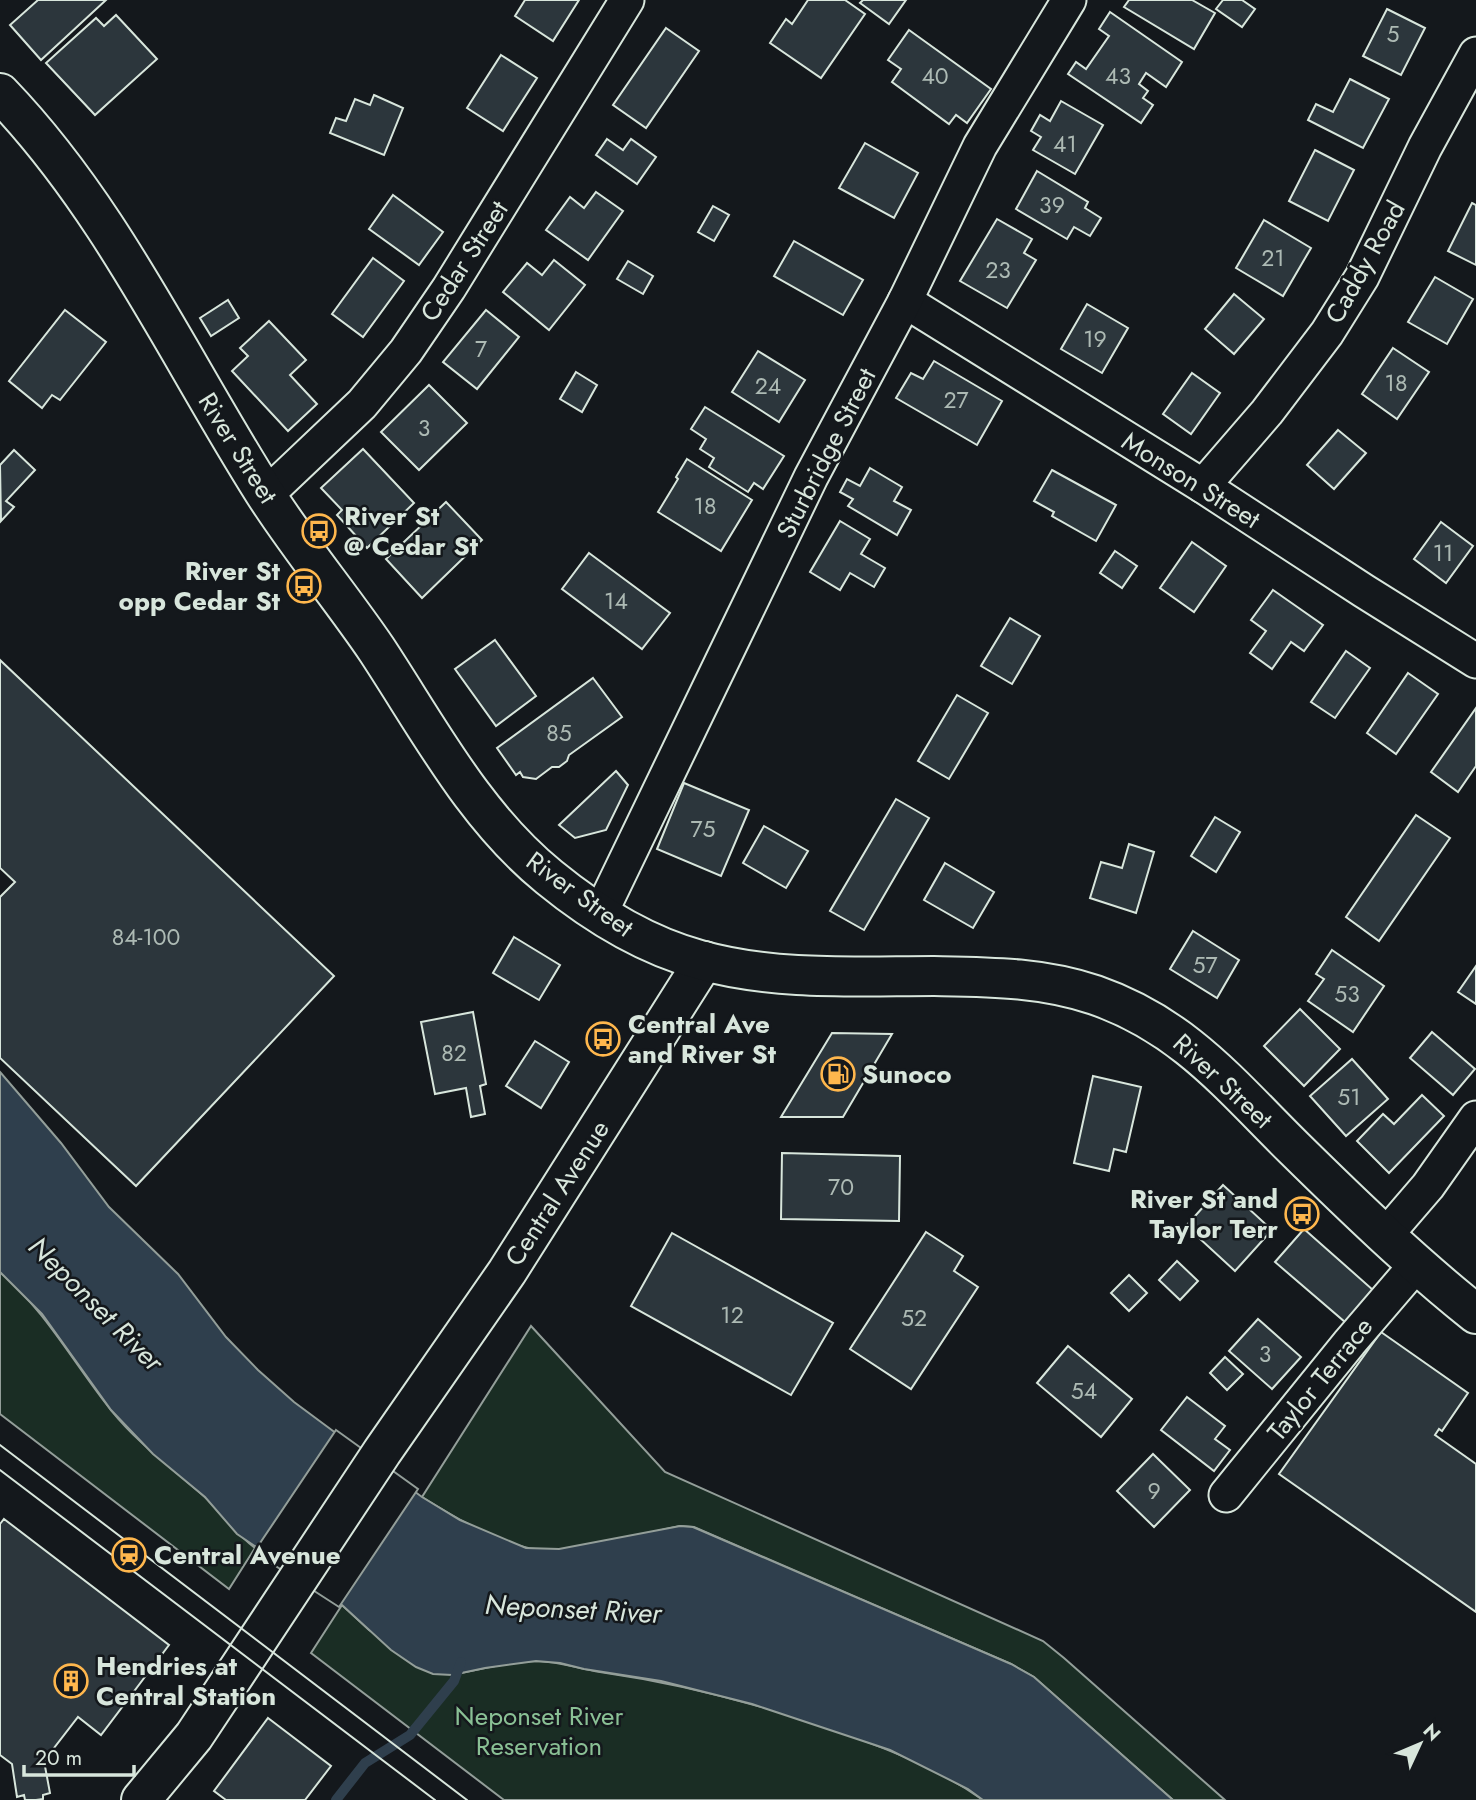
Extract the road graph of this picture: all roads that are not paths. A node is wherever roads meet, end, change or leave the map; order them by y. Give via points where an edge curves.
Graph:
1 (627, 0) edge
2 (1069, 0) edge
3 (1476, 54) edge
4 (0, 93) edge
5 (905, 301) junction
6 (1203, 486) junction
7 (266, 495) junction
8 (1476, 661) edge
9 (600, 914) junction
10 (704, 961) junction
11 (1476, 1118) edge
12 (1385, 1236) junction
13 (1416, 1265) junction
14 (1476, 1314) edge
15 (1226, 1495) dead end
16 (141, 1800) edge

1 - 7 street, Cedar Street via 406,351 362,404
2 - 5 street, Sturbridge Street via 980,146
3 - 6 street, Caddy Road via 1362,277 1327,333
4 - 7 main road, River Street via 27,122 112,237
5 - 6 street, Monson Street
5 - 9 street, Sturbridge Street via 811,477
6 - 8 street, Monson Street
7 - 9 main road, River Street via 480,805 524,856
9 - 10 main road, River Street via 648,941
10 - 12 main road, River Street via 791,974 1029,979 1111,1001 1151,1020 1192,1048
10 - 16 main road, Central Avenue via 514,1261 194,1736
11 - 12 street via 1428,1186
12 - 13 main road, River Street
13 - 14 main road, River Street
13 - 15 street, Taylor Terrace

